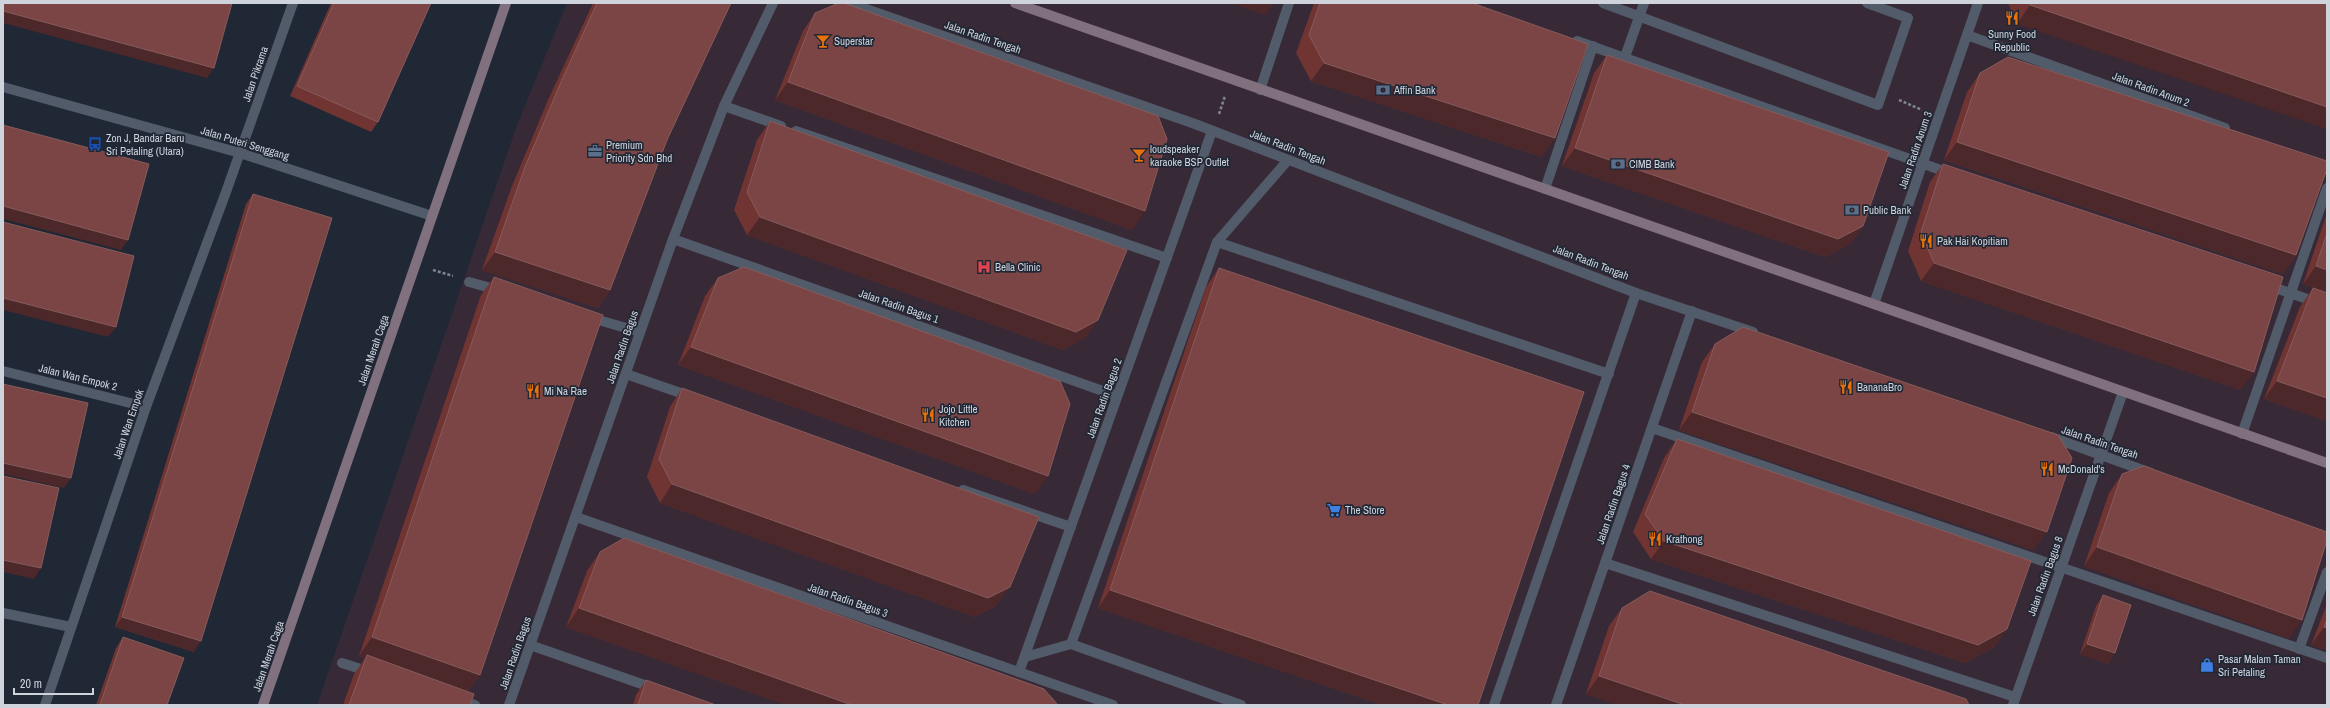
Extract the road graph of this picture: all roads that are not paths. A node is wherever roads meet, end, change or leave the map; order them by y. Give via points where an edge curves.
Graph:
1 (293, 3) edge
2 (506, 3) edge
3 (773, 3) edge
4 (849, 3) edge
5 (1015, 3) edge
6 (1289, 3) edge
7 (1604, 3) edge
8 (1644, 3) edge
9 (1867, 3) edge
10 (1978, 3) edge
11 (1638, 16) junction
12 (1967, 35) junction
13 (1570, 38) edge
14 (1593, 46) junction
15 (1625, 57) junction
16 (3, 87) edge
17 (1260, 90) junction
18 (724, 106) junction
19 (1212, 131) junction
20 (2237, 132) edge
21 (240, 153) junction
22 (1288, 160) junction
23 (1922, 164) junction
24 (1960, 177) edge
25 (2327, 188) edge
26 (1545, 189) junction
27 (432, 216) junction
28 (673, 239) junction
29 (1217, 242) junction
30 (1167, 258) junction
31 (469, 282) dead end
32 (2261, 283) edge
33 (506, 293) edge
34 (1636, 293) junction
35 (2291, 294) junction
36 (1874, 304) junction
37 (2327, 306) edge
38 (1692, 311) junction
39 (581, 315) edge
40 (640, 332) junction
41 (1766, 337) edge
42 (3, 371) edge
43 (626, 374) junction
44 (1609, 374) junction
45 (2123, 392) junction
46 (1118, 396) junction
47 (701, 400) edge
48 (146, 408) junction
49 (1652, 428) junction
50 (2042, 434) edge
51 (2242, 434) junction
52 (2101, 455) junction
53 (2327, 463) edge
54 (2161, 476) edge
55 (950, 485) edge
56 (576, 517) junction
57 (1071, 527) junction
58 (1605, 563) junction
59 (2060, 569) junction
60 (2327, 572) edge
61 (3, 612) edge
62 (71, 627) junction
63 (530, 644) junction
64 (1071, 644) junction
65 (2299, 649) junction
66 (1024, 657) junction
67 (2327, 658) edge
68 (342, 663) dead end
69 (1019, 672) junction
70 (379, 675) edge
71 (664, 692) edge
72 (446, 696) edge
73 (2014, 701) edge
74 (1110, 704) edge
75 (1559, 704) edge
76 (45, 705) edge
77 (263, 705) edge
78 (475, 705) edge
79 (509, 705) edge
80 (1241, 705) edge
81 (1494, 705) edge

1 - 21 street, Jalan Pikrama
2 - 27 street, Jalan Merah Caga
3 - 18 street, Jalan Radin Bagus
4 - 19 street, Jalan Radin Tengah
5 - 17 street
6 - 17 street
7 - 11 street
8 - 11 street
9 - 11 street via 1908,18 1878,105
10 - 12 street, Jalan Radin Anum 3
11 - 15 street
12 - 20 street, Jalan Radin Anum 2
12 - 23 street, Jalan Radin Anum 3
13 - 14 street
14 - 15 street
14 - 26 street
15 - 23 street
16 - 21 street, Jalan Puteri Senggang
17 - 26 street
18 - 28 street, Jalan Radin Bagus
18 - 30 street
19 - 22 street, Jalan Radin Tengah
19 - 30 street, Jalan Radin Bagus 2
21 - 27 street, Jalan Puteri Senggang
21 - 48 street, Jalan Wan Empok
22 - 29 street
22 - 34 street, Jalan Radin Tengah
23 - 24 street
23 - 36 street, Jalan Radin Anum 3
25 - 35 street
26 - 36 street
27 - 77 street, Jalan Merah Caga
28 - 40 street, Jalan Radin Bagus
28 - 46 street, Jalan Radin Bagus 1
29 - 44 street
29 - 64 street
30 - 46 street, Jalan Radin Bagus 2
31 - 33 street
32 - 35 street
34 - 38 street, Jalan Radin Tengah
34 - 44 street
35 - 37 street
35 - 51 street
36 - 45 street
38 - 41 street, Jalan Radin Tengah
38 - 49 street, Jalan Radin Bagus 4
39 - 40 street
40 - 43 street, Jalan Radin Bagus
42 - 48 street, Jalan Wan Empok 2
43 - 47 street
43 - 56 street, Jalan Radin Bagus
44 - 81 street
45 - 51 street
45 - 52 street, Jalan Radin Bagus 8
46 - 57 street, Jalan Radin Bagus 2
48 - 62 street, Jalan Wan Empok
49 - 58 street, Jalan Radin Bagus 4
49 - 59 street
50 - 52 street, Jalan Radin Tengah
51 - 53 street
52 - 54 street, Jalan Radin Tengah
52 - 59 street, Jalan Radin Bagus 8
55 - 57 street
56 - 63 street, Jalan Radin Bagus
56 - 69 street, Jalan Radin Bagus 3
57 - 66 street, Jalan Radin Bagus 2
58 - 73 street
58 - 75 street, Jalan Radin Bagus 4
59 - 65 street
59 - 73 street, Jalan Radin Bagus 8
60 - 65 street
61 - 62 street
62 - 76 street, Jalan Wan Empok
63 - 71 street
63 - 79 street, Jalan Radin Bagus
64 - 66 street
64 - 80 street
65 - 67 street
66 - 69 street, Jalan Radin Bagus 2
68 - 70 street
69 - 74 street, Jalan Radin Bagus 3
72 - 78 street

